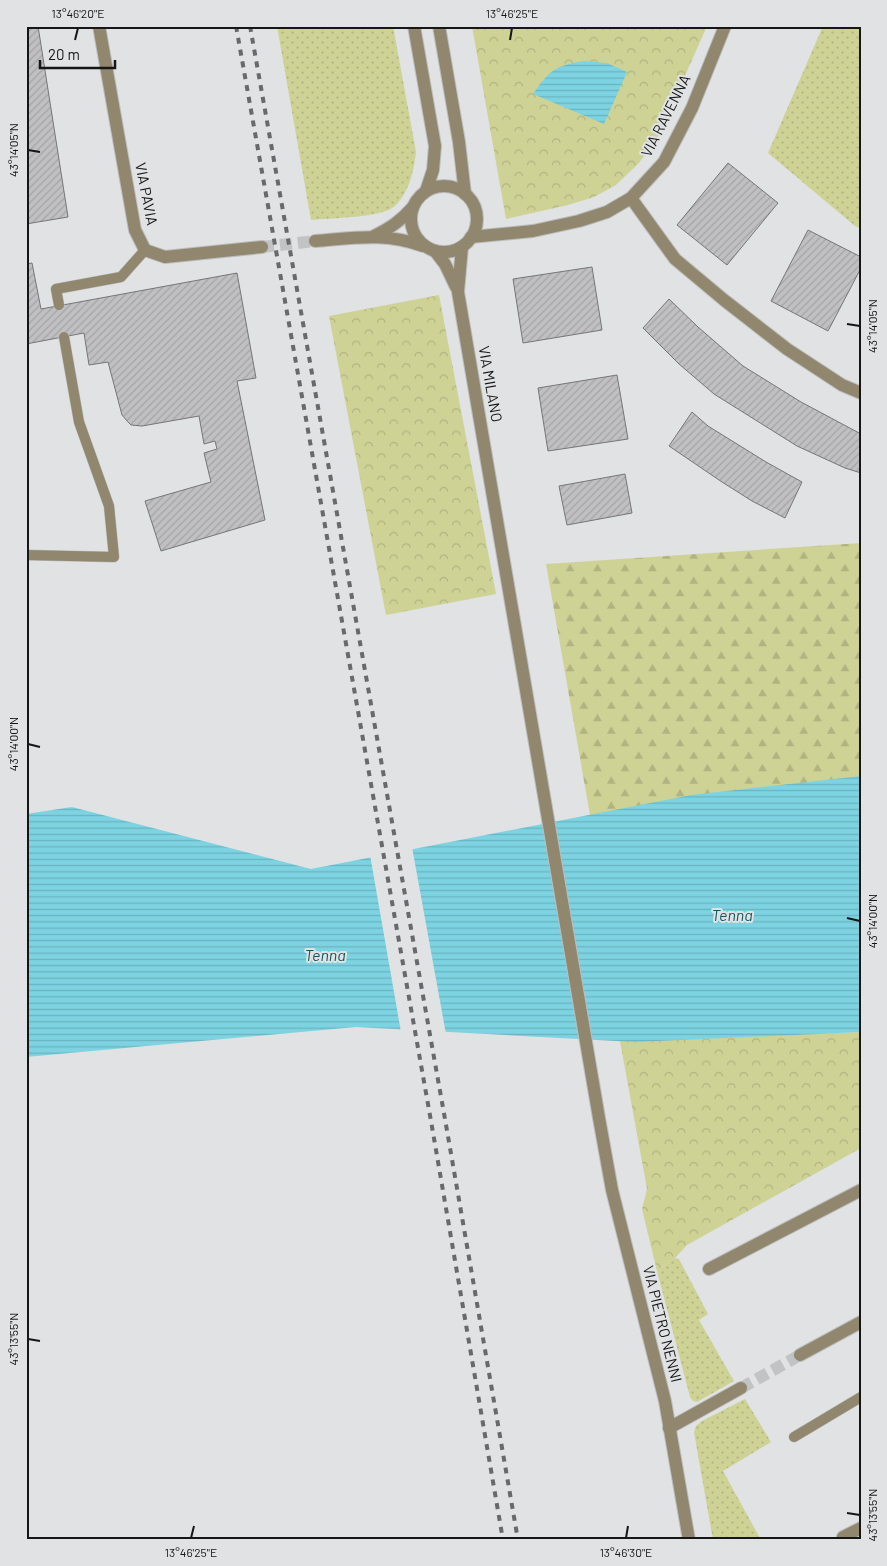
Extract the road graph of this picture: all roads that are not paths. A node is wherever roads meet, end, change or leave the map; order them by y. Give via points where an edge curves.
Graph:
1 (99, 26) edge
2 (414, 26) edge
3 (439, 26) edge
4 (725, 26) edge
5 (426, 191) junction
6 (465, 194) junction
7 (631, 198) junction
8 (413, 207) junction
9 (374, 236) junction
10 (471, 237) junction
11 (315, 241) tunnel mouth
12 (262, 247) tunnel mouth
13 (462, 247) junction
14 (430, 248) junction
15 (145, 250) junction
16 (458, 292) junction
17 (59, 305) dead end
18 (64, 337) dead end
19 (861, 393) edge
20 (26, 555) edge
21 (599, 1118) joint
22 (861, 1190) edge
23 (709, 1269) dead end
24 (861, 1322) edge
25 (800, 1355) tunnel mouth
26 (741, 1388) tunnel mouth
27 (861, 1397) edge
28 (669, 1428) junction
29 (794, 1437) dead end
30 (861, 1528) edge
31 (843, 1537) dead end
32 (689, 1540) edge

1 - 15 street, VIA PAVIA via 135,230
2 - 5 street via 435,146 433,170
3 - 6 street
4 - 7 street, VIA RAVENNA via 692,108 664,162
5 - 6 street via 446,186
5 - 8 street
6 - 10 street via 477,219
7 - 10 street, VIA RAVENNA via 607,212 579,221 533,231
7 - 19 street via 676,259 724,300 787,349 842,385
8 - 9 street via 394,226
8 - 14 street via 412,229 417,238
9 - 11 street
9 - 14 street via 393,237
10 - 13 street
12 - 15 street via 165,257
13 - 14 street via 449,252
13 - 16 street, VIA MILANO
14 - 16 street, VIA MILANO via 445,264
15 - 17 lane via 121,276 56,288
16 - 21 street, VIA MILANO
18 - 20 lane via 79,422 109,506 114,557
21 - 28 street, VIA PIETRO NENNI via 612,1190
22 - 23 street
24 - 25 street
26 - 28 street
27 - 29 lane
28 - 32 street, VIA PIETRO NENNI
30 - 31 street

